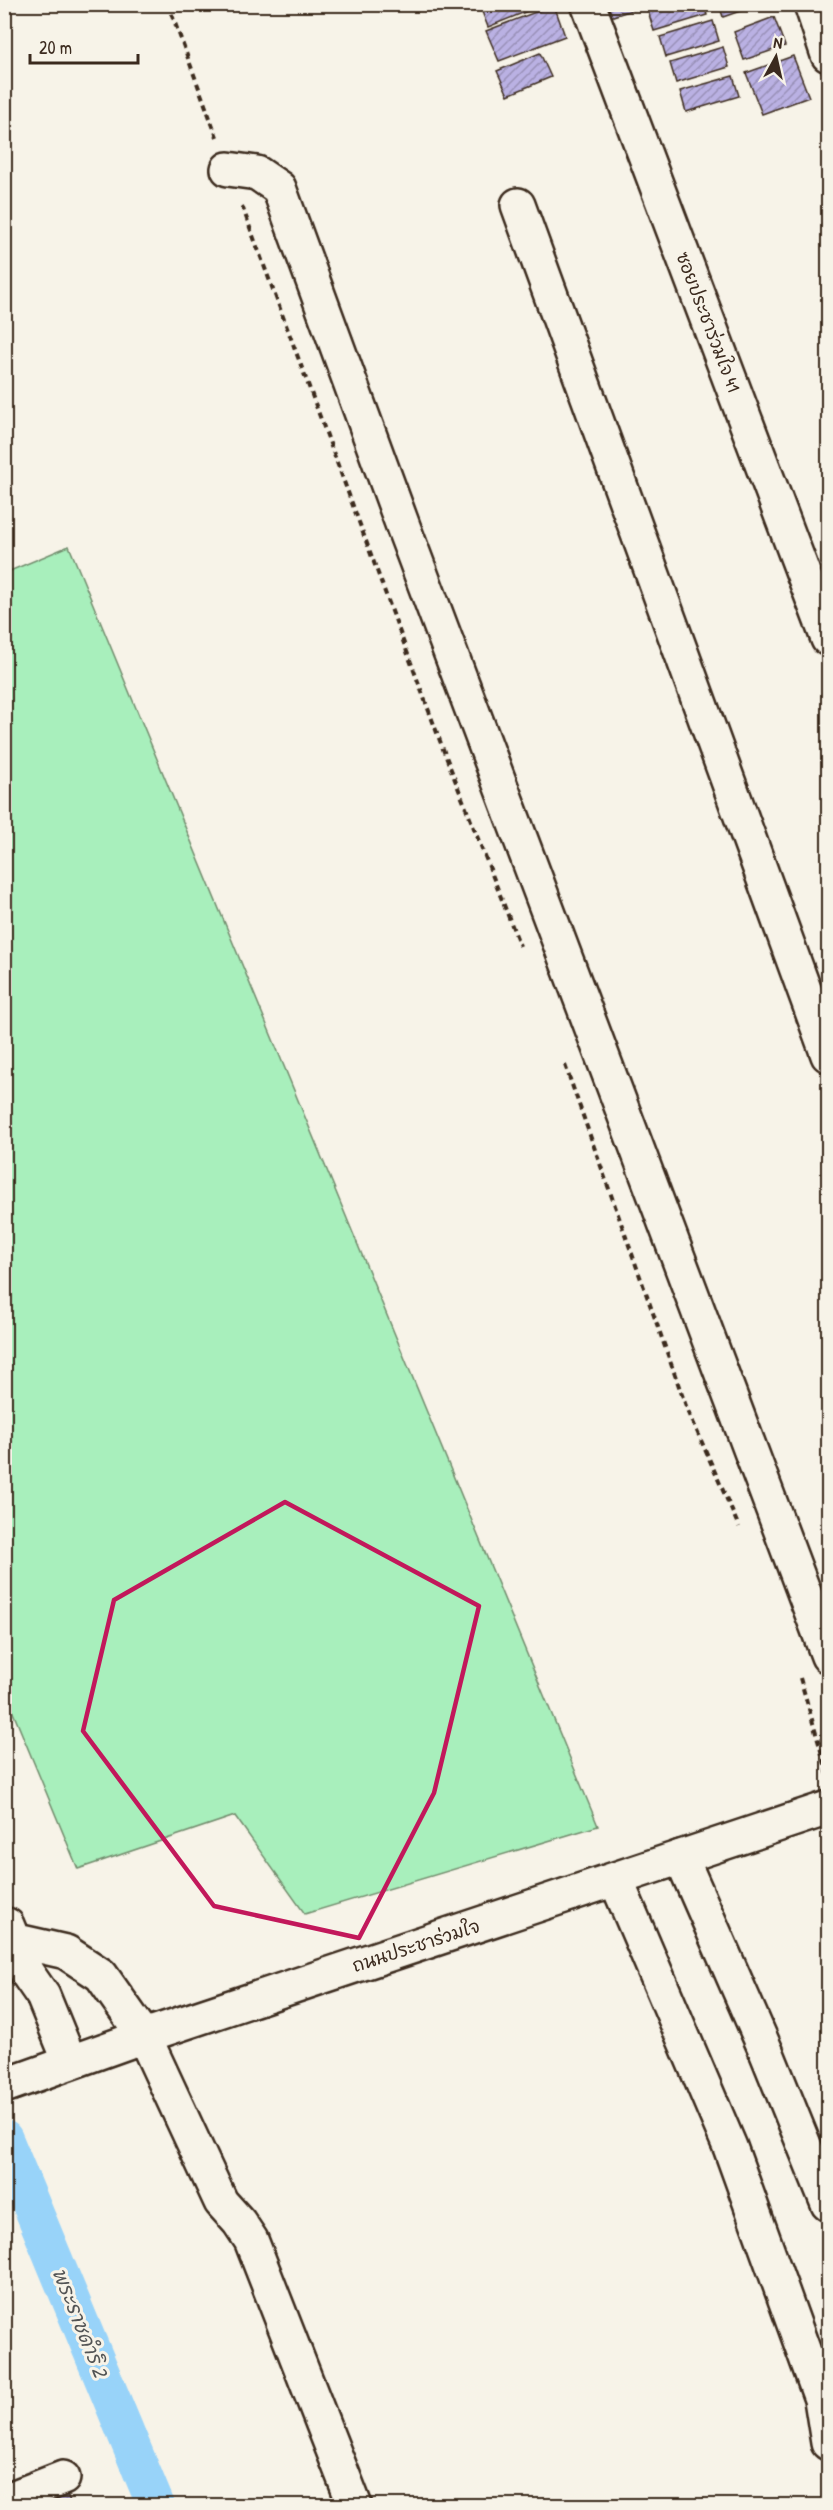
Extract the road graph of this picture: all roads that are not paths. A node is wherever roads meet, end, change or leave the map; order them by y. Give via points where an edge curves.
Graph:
1 (588, 4) edge
2 (811, 4) edge
3 (828, 55) edge
4 (228, 169) road end
5 (518, 205) dead end
6 (828, 639) edge
7 (828, 1055) edge
8 (828, 1656) edge
9 (828, 1808) edge
10 (681, 1857) junction
11 (616, 1880) junction
12 (9, 1930) edge
13 (144, 2036) junction
14 (56, 2067) junction
15 (4, 2086) edge
16 (828, 2204) edge
17 (828, 2443) edge
18 (63, 2478) dead end
19 (4, 2501) edge
20 (355, 2505) edge

1 - 6 street, ซอยประชาร่วมใจ 41
2 - 3 street
4 - 8 street via 257,173 279,188
5 - 7 street
9 - 10 street, ถนนประชาร่วมใจ
10 - 11 street, ถนนประชาร่วมใจ
10 - 16 street
11 - 13 street, ถนนประชาร่วมใจ
11 - 17 street via 730,2146 821,2399
12 - 13 street via 66,1952 101,1975
12 - 14 street via 27,1973 43,1996
13 - 14 street, ถนนประชาร่วมใจ
13 - 20 street via 221,2202 251,2240
14 - 15 street, ถนนประชาร่วมใจ
18 - 19 street

